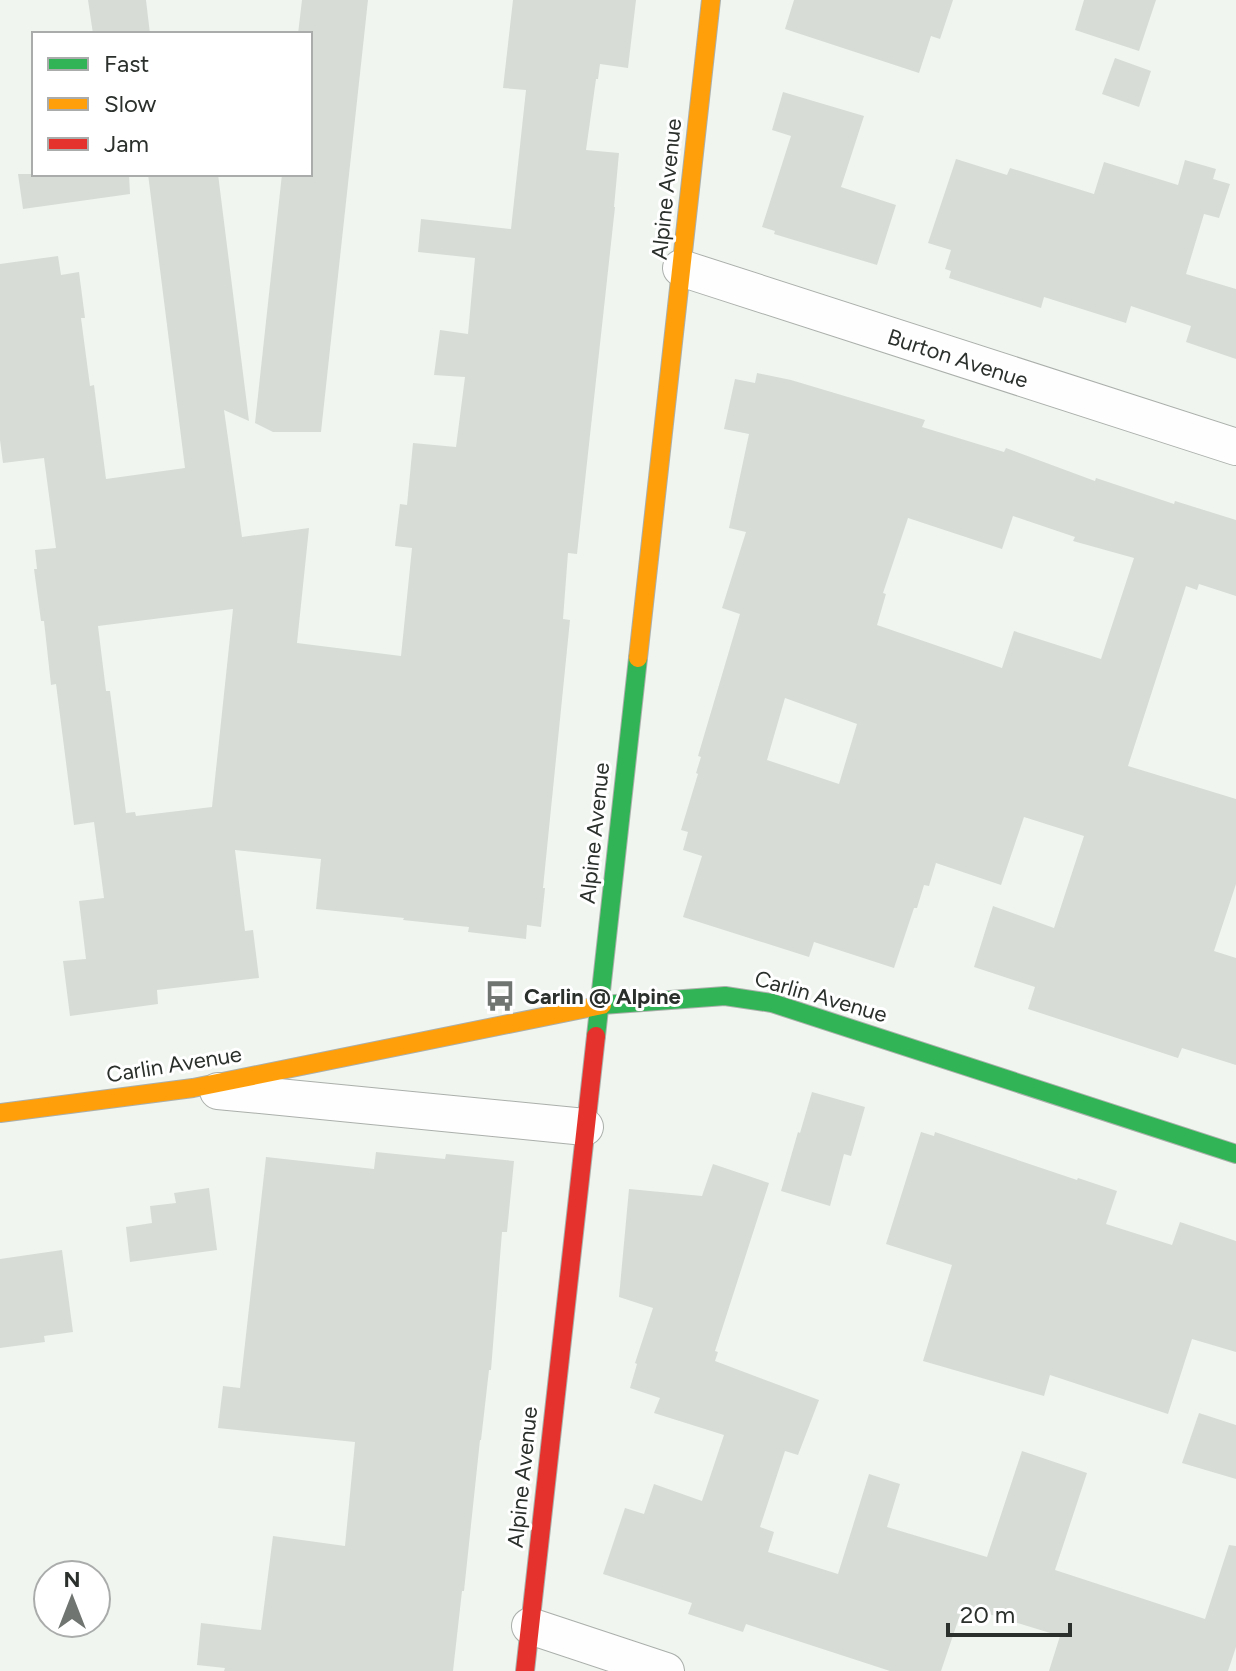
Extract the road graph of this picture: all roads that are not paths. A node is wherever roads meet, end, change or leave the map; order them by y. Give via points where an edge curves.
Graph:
1 (711, 0) edge
2 (681, 268) junction
3 (1236, 447) edge
4 (599, 1005) junction
5 (193, 1088) junction
6 (0, 1113) edge
7 (585, 1127) junction
8 (1236, 1154) edge
9 (530, 1626) junction
10 (525, 1671) edge
11 (666, 1671) edge

1 - 2 street, Alpine Avenue
2 - 3 street, Burton Avenue
2 - 4 street, Alpine Avenue
4 - 5 street, Carlin Avenue
4 - 7 street, Alpine Avenue
4 - 8 street, Carlin Avenue via 725,996 772,1003
5 - 6 street, Carlin Avenue
5 - 7 street
7 - 9 street, Alpine Avenue
9 - 10 street, Alpine Avenue
9 - 11 street

